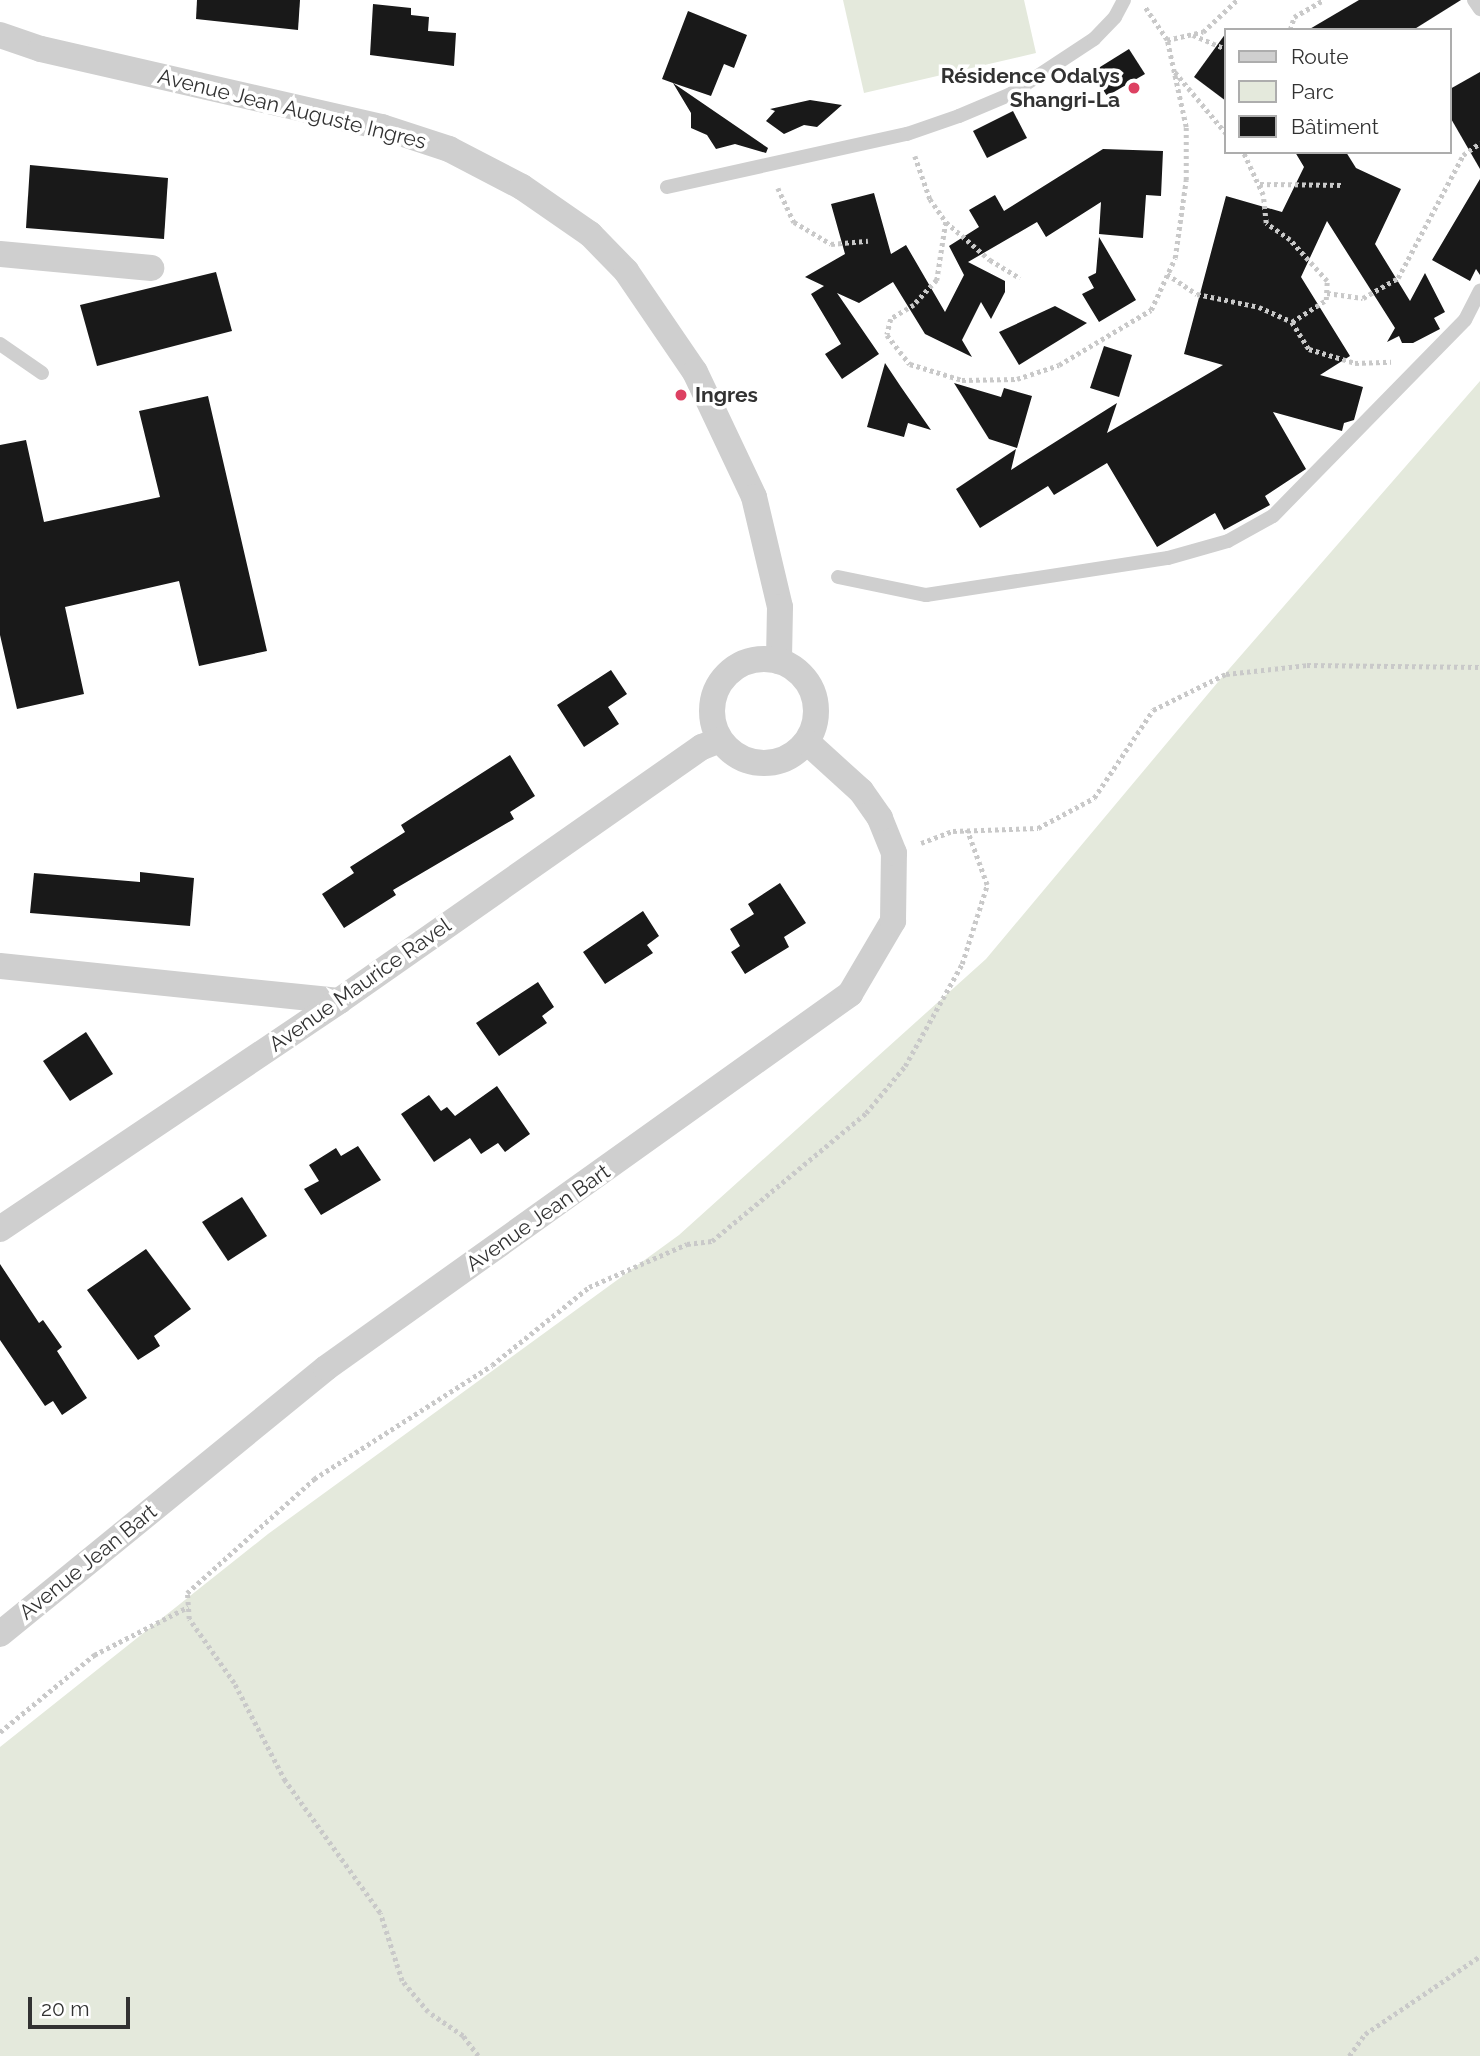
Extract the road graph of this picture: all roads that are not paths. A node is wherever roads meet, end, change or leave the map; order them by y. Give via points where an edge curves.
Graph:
1 (1124, 0) edge
2 (1474, 0) edge
3 (1480, 9) edge
4 (0, 34) edge
5 (667, 187) dead end
6 (0, 254) edge
7 (151, 268) dead end
8 (1480, 291) edge
9 (0, 344) edge
10 (42, 373) dead end
11 (838, 577) dead end
12 (779, 661) junction
13 (720, 740) junction
14 (807, 742) junction
15 (0, 966) edge
16 (339, 1001) junction
17 (0, 1229) edge
18 (0, 1634) edge

1 - 5 lane via 1094,38 1009,95 907,134
2 - 3 lane
4 - 12 street, Avenue Jean Auguste Ingres via 41,49 382,127 449,149 522,187 590,234 626,271 695,372 754,497 780,607
6 - 7 street
8 - 11 lane via 1465,320 1273,516 1227,541 1168,558 926,595
9 - 10 lane
12 - 13 street via 761,659 728,673 712,705
12 - 14 street via 803,675 816,699 817,713
13 - 14 street via 746,761 763,764 787,758
13 - 16 street, Avenue Maurice Ravel via 702,747
14 - 18 street, Avenue Jean Bart via 861,791 880,818 894,853 893,921 850,994 326,1368
15 - 16 street
16 - 17 street, Avenue Maurice Ravel

